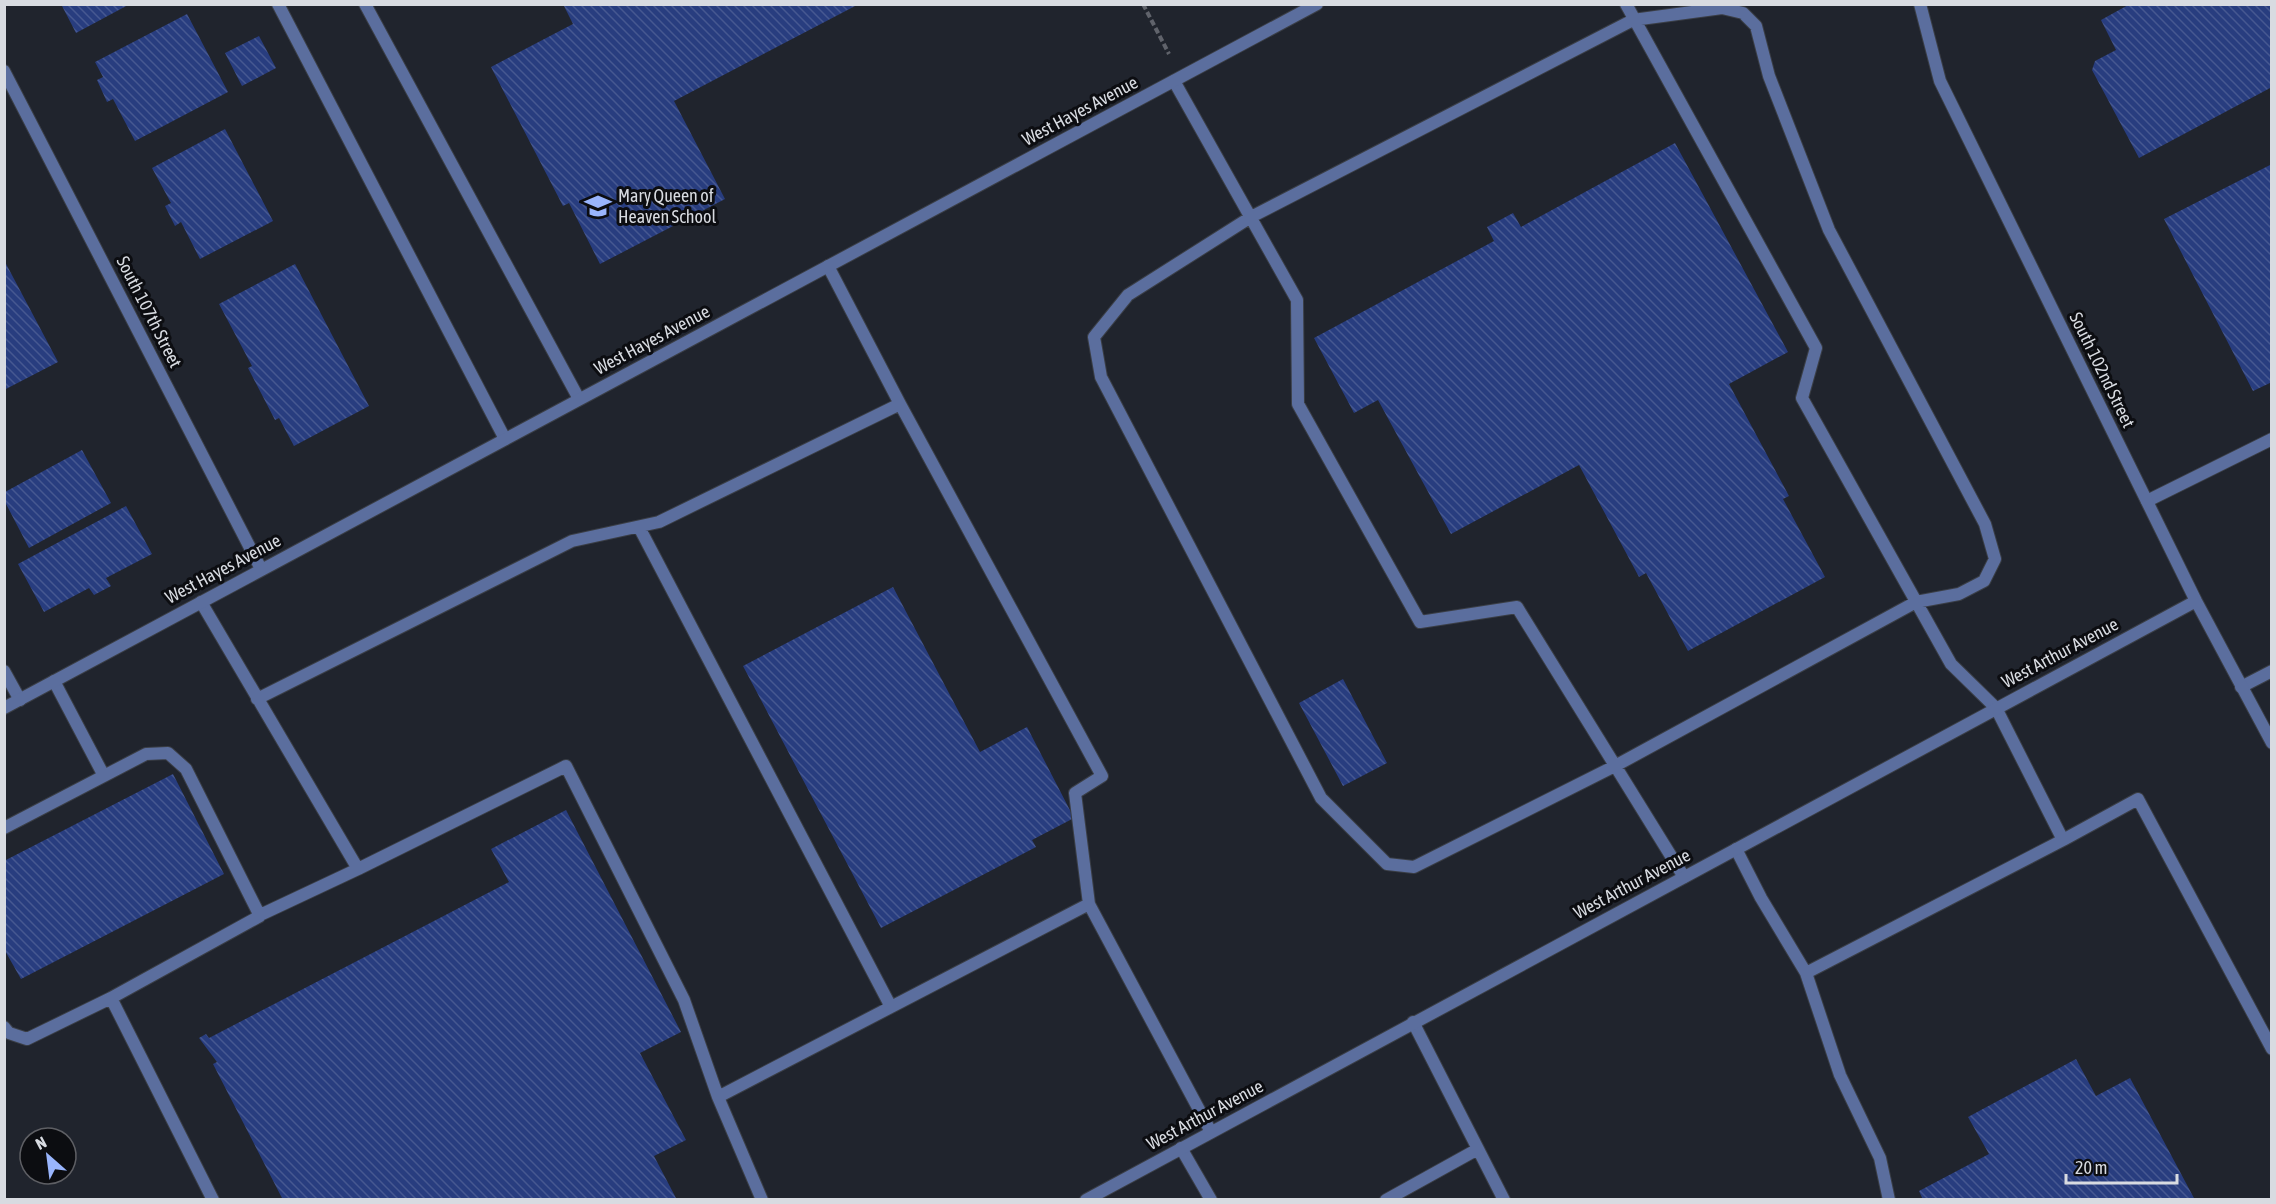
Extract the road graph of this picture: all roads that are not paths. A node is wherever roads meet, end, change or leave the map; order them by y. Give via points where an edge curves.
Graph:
1 (278, 4) edge
2 (365, 4) edge
3 (1317, 4) edge
4 (1626, 4) edge
5 (1920, 4) edge
6 (1297, 9) edge
7 (1633, 20) junction
8 (4, 71) edge
9 (1174, 81) junction
10 (1251, 217) junction
11 (828, 266) junction
12 (579, 399) junction
13 (900, 404) junction
14 (505, 439) junction
15 (2271, 439) edge
16 (2147, 501) junction
17 (639, 527) junction
18 (261, 569) junction
19 (2196, 600) junction
20 (201, 602) junction
21 (1916, 602) junction
22 (4, 671) edge
23 (2271, 671) edge
24 (54, 681) junction
25 (2241, 687) junction
26 (257, 699) junction
27 (20, 700) junction
28 (4, 708) edge
29 (1996, 708) junction
30 (2271, 744) edge
31 (1615, 766) junction
32 (104, 776) junction
33 (4, 828) edge
34 (2063, 840) junction
35 (1736, 849) junction
36 (358, 869) junction
37 (1684, 877) junction
38 (1089, 904) junction
39 (258, 916) junction
40 (1806, 973) junction
41 (111, 998) junction
42 (891, 1007) junction
43 (1413, 1022) junction
44 (4, 1027) edge
45 (2271, 1049) edge
46 (718, 1097) junction
47 (1211, 1132) junction
48 (1181, 1148) junction
49 (1478, 1149) junction
50 (213, 1200) edge
51 (762, 1200) edge
52 (1086, 1200) edge
53 (1211, 1200) edge
54 (1386, 1200) edge
55 (1504, 1200) edge
56 (1889, 1200) edge

1 - 14 street
2 - 12 street
3 - 6 street, West Hayes Avenue
4 - 7 street
5 - 16 street, South 102nd Street via 1940,81
6 - 9 street, West Hayes Avenue
7 - 10 street
7 - 21 street via 1816,348 1802,398
7 - 21 street via 1722,8 1743,13 1756,26 1769,76 1830,230 1984,524 1995,559 1984,581 1959,594
8 - 18 street, South 107th Street
9 - 10 street
9 - 11 street, West Hayes Avenue
10 - 31 street via 1297,300 1298,404 1420,622 1517,607
10 - 31 street via 1128,295 1094,337 1101,377 1321,798 1387,864 1414,867
11 - 12 street, West Hayes Avenue
11 - 13 street
12 - 14 street, West Hayes Avenue
13 - 17 street via 659,522
13 - 38 street via 1102,776 1075,793
14 - 18 street, West Hayes Avenue
15 - 16 street
16 - 19 street, South 102nd Street
17 - 26 street via 572,541
17 - 42 street
18 - 20 street, West Hayes Avenue
19 - 25 street, South 102nd Street
19 - 29 street, West Arthur Avenue
20 - 24 street, West Hayes Avenue
20 - 26 street
21 - 29 street via 1952,664
21 - 31 street
22 - 27 street
23 - 25 street
24 - 27 street, West Hayes Avenue
24 - 32 street
25 - 30 street, South 102nd Street
26 - 36 street
27 - 28 street, West Hayes Avenue
29 - 34 street
29 - 35 street, West Arthur Avenue
31 - 37 street
32 - 33 street
32 - 39 street via 146,754 168,753 186,770
34 - 40 street
34 - 45 street via 2138,799
35 - 37 street, West Arthur Avenue
35 - 40 street
36 - 39 street
36 - 46 street via 566,766 684,1000
37 - 43 street, West Arthur Avenue
38 - 42 street
38 - 47 street
39 - 41 street
40 - 56 street via 1840,1075 1880,1158
41 - 44 street via 27,1040
41 - 50 street
42 - 46 street
43 - 47 street, West Arthur Avenue
43 - 49 street
46 - 51 street
47 - 48 street, West Arthur Avenue
48 - 52 street, West Arthur Avenue
48 - 53 street
49 - 54 street
49 - 55 street

